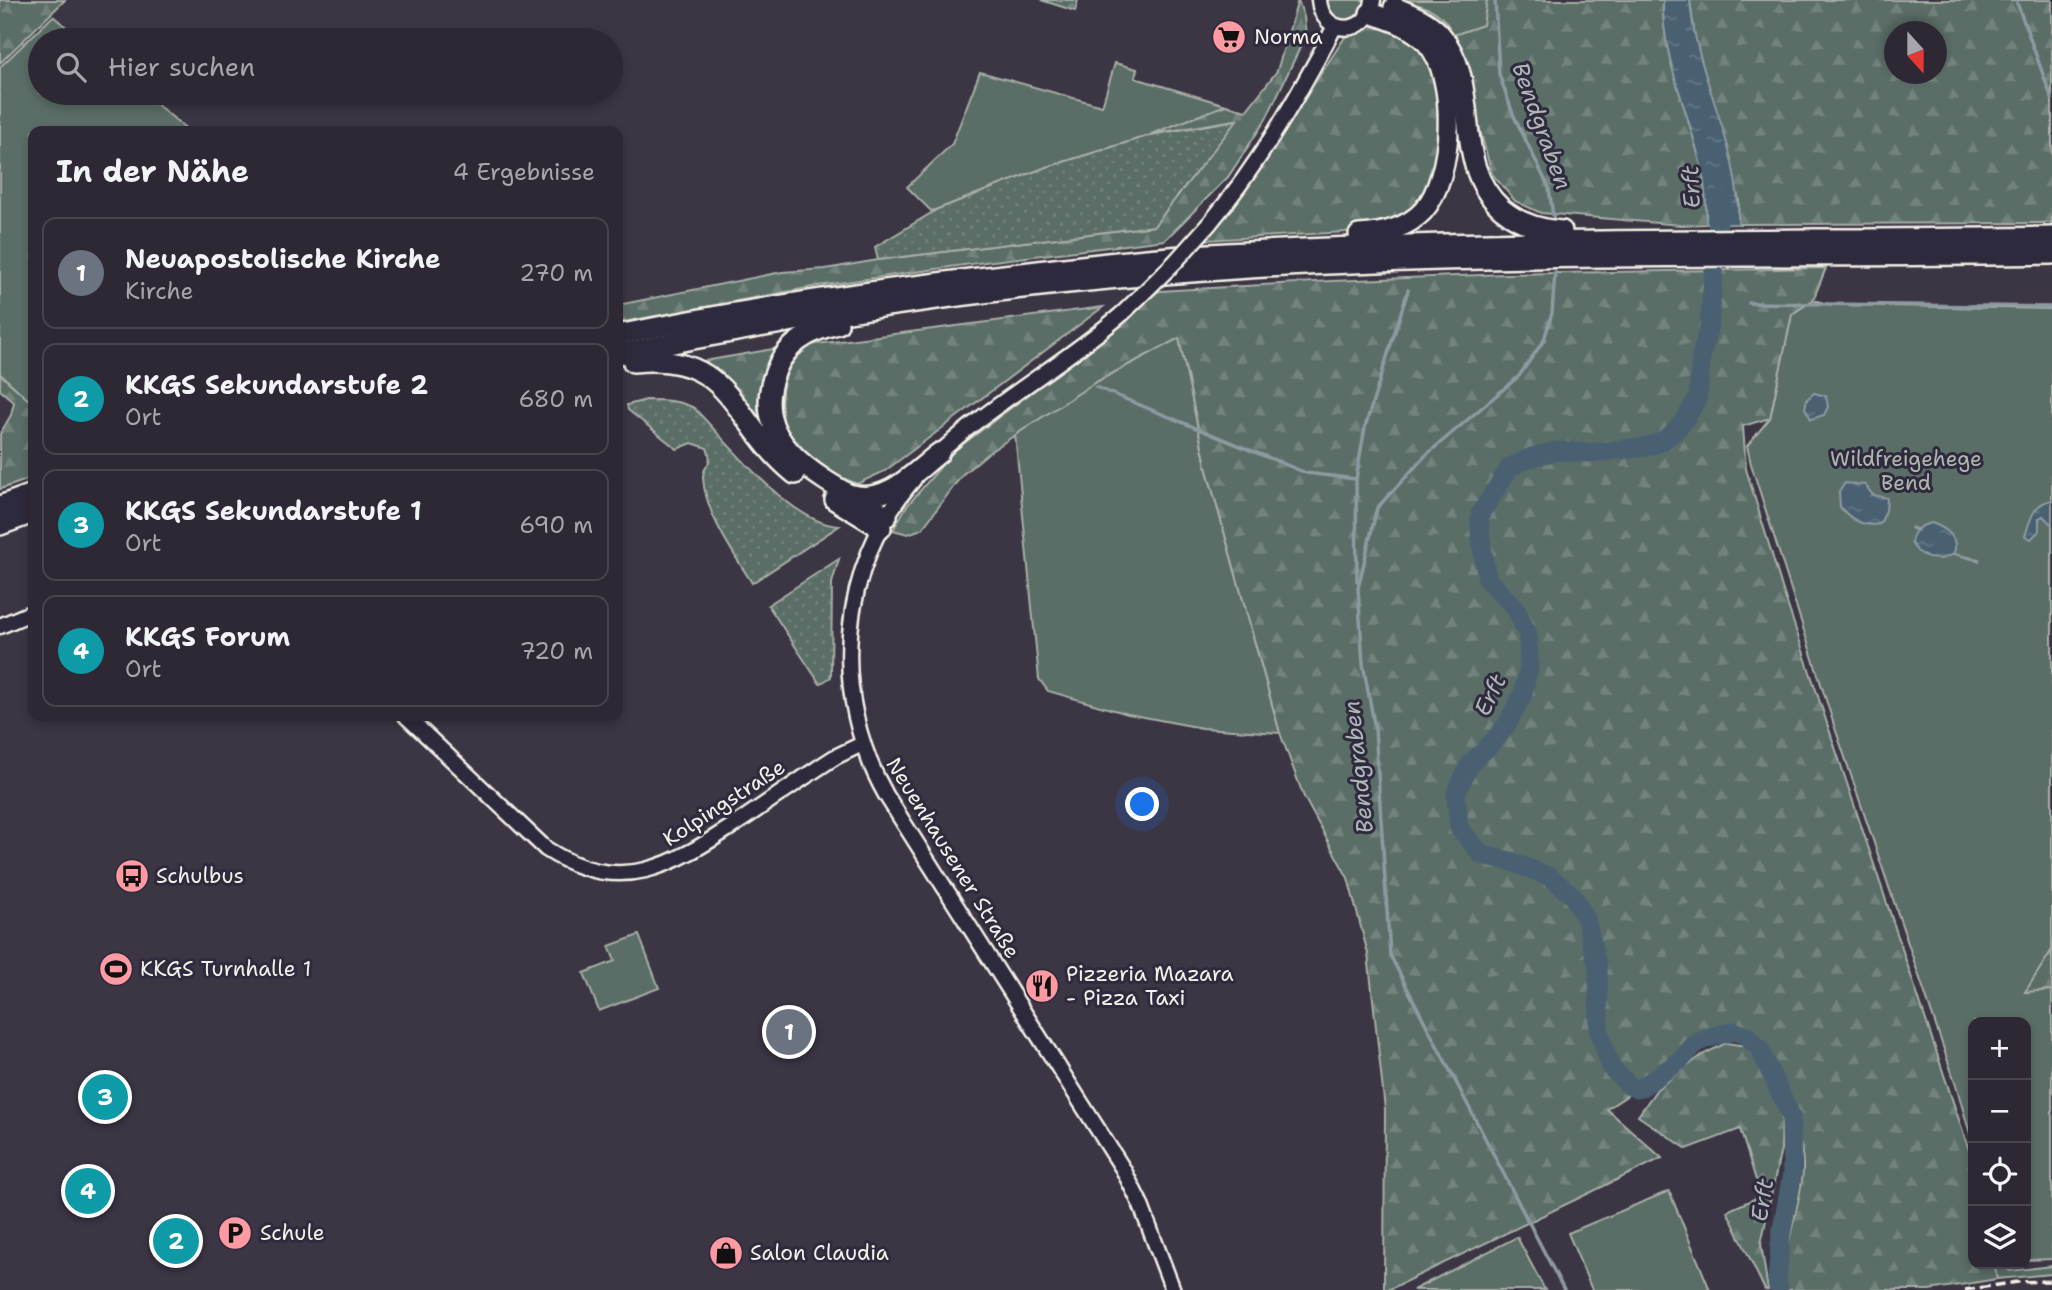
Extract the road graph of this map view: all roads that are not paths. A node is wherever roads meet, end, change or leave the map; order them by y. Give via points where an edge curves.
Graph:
1 (1319, 0) edge
2 (1372, 4) edge
3 (1335, 26) junction
4 (2052, 237) edge
5 (1639, 239) junction
6 (1698, 247) junction
7 (1751, 247) junction
8 (1224, 253) junction
9 (2052, 254) edge
10 (972, 295) junction
11 (623, 334) edge
12 (623, 353) edge
13 (623, 364) edge
14 (939, 453) junction
15 (849, 494) junction
16 (28, 496) edge
17 (0, 506) edge
18 (28, 515) edge
19 (884, 522) junction
20 (0, 524) edge
21 (28, 614) edge
22 (0, 626) edge
23 (411, 721) edge
24 (862, 744) junction
25 (1173, 1290) edge

1 - 3 main road via 1324,16
2 - 3 main road via 1362,23
2 - 5 highway via 1427,22 1449,47 1462,80 1474,166 1497,204 1513,217 1543,229 1609,232
2 - 8 highway via 1418,34 1436,55 1445,77 1445,158 1430,202 1413,219 1387,231 1265,240
3 - 14 main road, Neuenhausener Straße, bridge via 1272,139 1209,224 1161,276 1086,343
4 - 7 highway
5 - 6 highway
5 - 8 highway
6 - 7 highway
6 - 10 highway via 1303,265
7 - 9 highway
8 - 11 highway via 913,286
10 - 12 highway
10 - 15 highway via 929,310 823,328 796,343 781,360 769,398 778,435 797,460
13 - 19 highway via 665,360 699,370 727,394 788,468 810,485
14 - 15 highway via 883,494 867,498
14 - 19 main road, Neuenhausener Straße
15 - 19 highway
16 - 17 highway
18 - 20 highway
19 - 24 main road, Neuenhausener Straße via 858,587 849,644 851,694
21 - 22 main road
23 - 24 main road, Kolpingstraße via 546,849 572,864 611,873 645,870 677,860
24 - 25 main road, Neuenhausener Straße via 894,808 1123,1169

